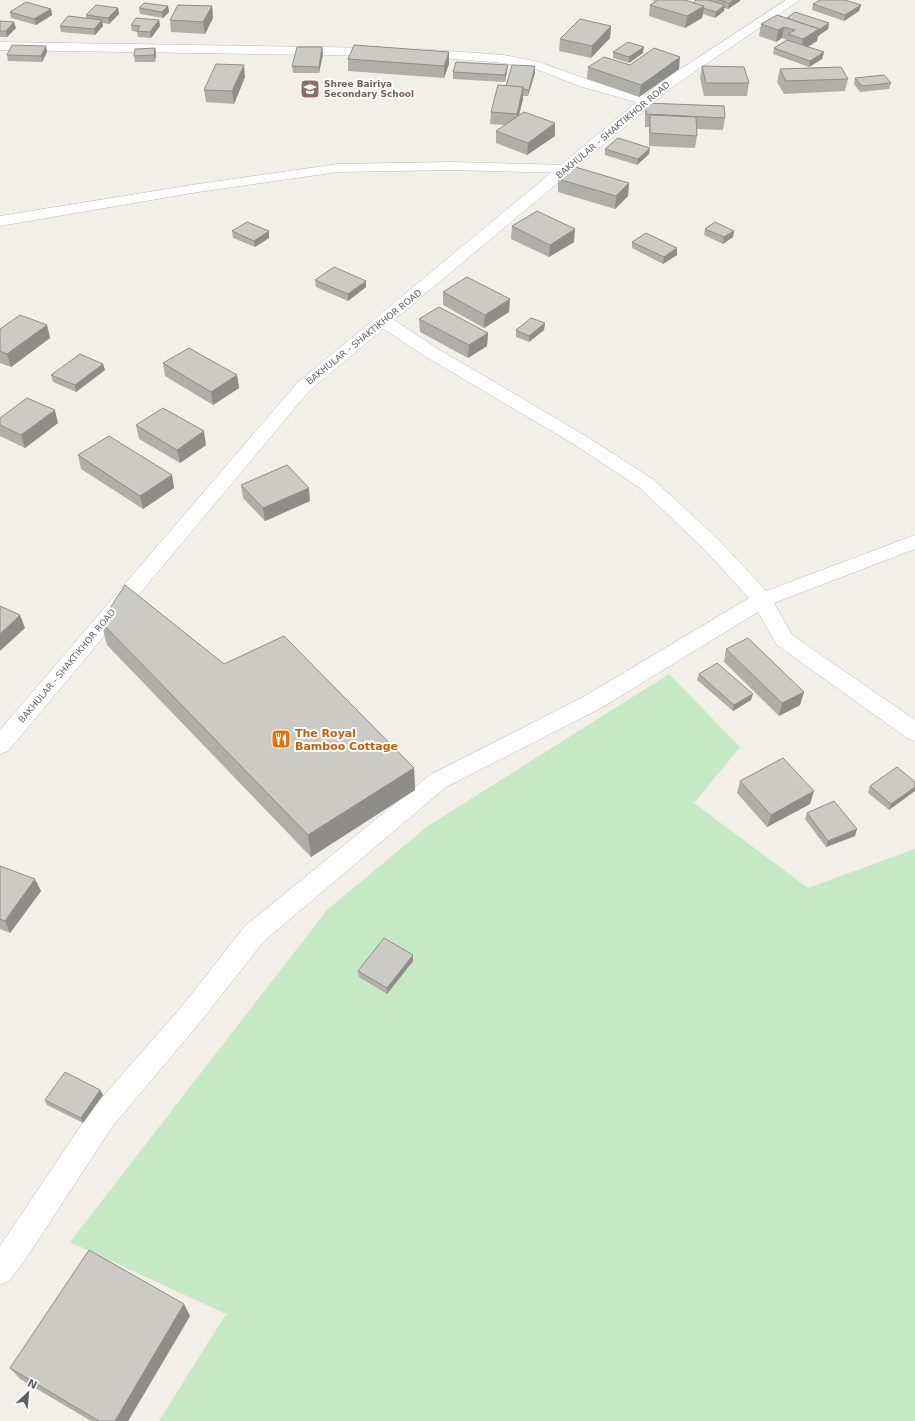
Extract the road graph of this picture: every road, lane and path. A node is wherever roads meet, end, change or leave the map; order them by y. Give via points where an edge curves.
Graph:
1 (794, 0) edge
2 (0, 46) edge
3 (648, 101) junction
4 (566, 169) junction
5 (0, 220) edge
6 (384, 321) junction
7 (915, 542) edge
8 (762, 600) junction
9 (915, 732) edge
10 (0, 745) edge
11 (0, 1270) edge

1 - 3 street, BAKHULAR - SHAKTIKHOR ROAD via 666,85
2 - 3 street via 400,52 504,59 539,66 584,83
3 - 4 street, BAKHULAR - SHAKTIKHOR ROAD
4 - 5 street via 452,166 338,168
4 - 6 street, BAKHULAR - SHAKTIKHOR ROAD
6 - 8 street via 429,351 578,439 646,484 712,545
6 - 10 street, BAKHULAR - SHAKTIKHOR ROAD via 303,387
7 - 8 street
8 - 9 street via 784,640
8 - 11 street via 593,702 438,781 254,934 192,1014 102,1118

